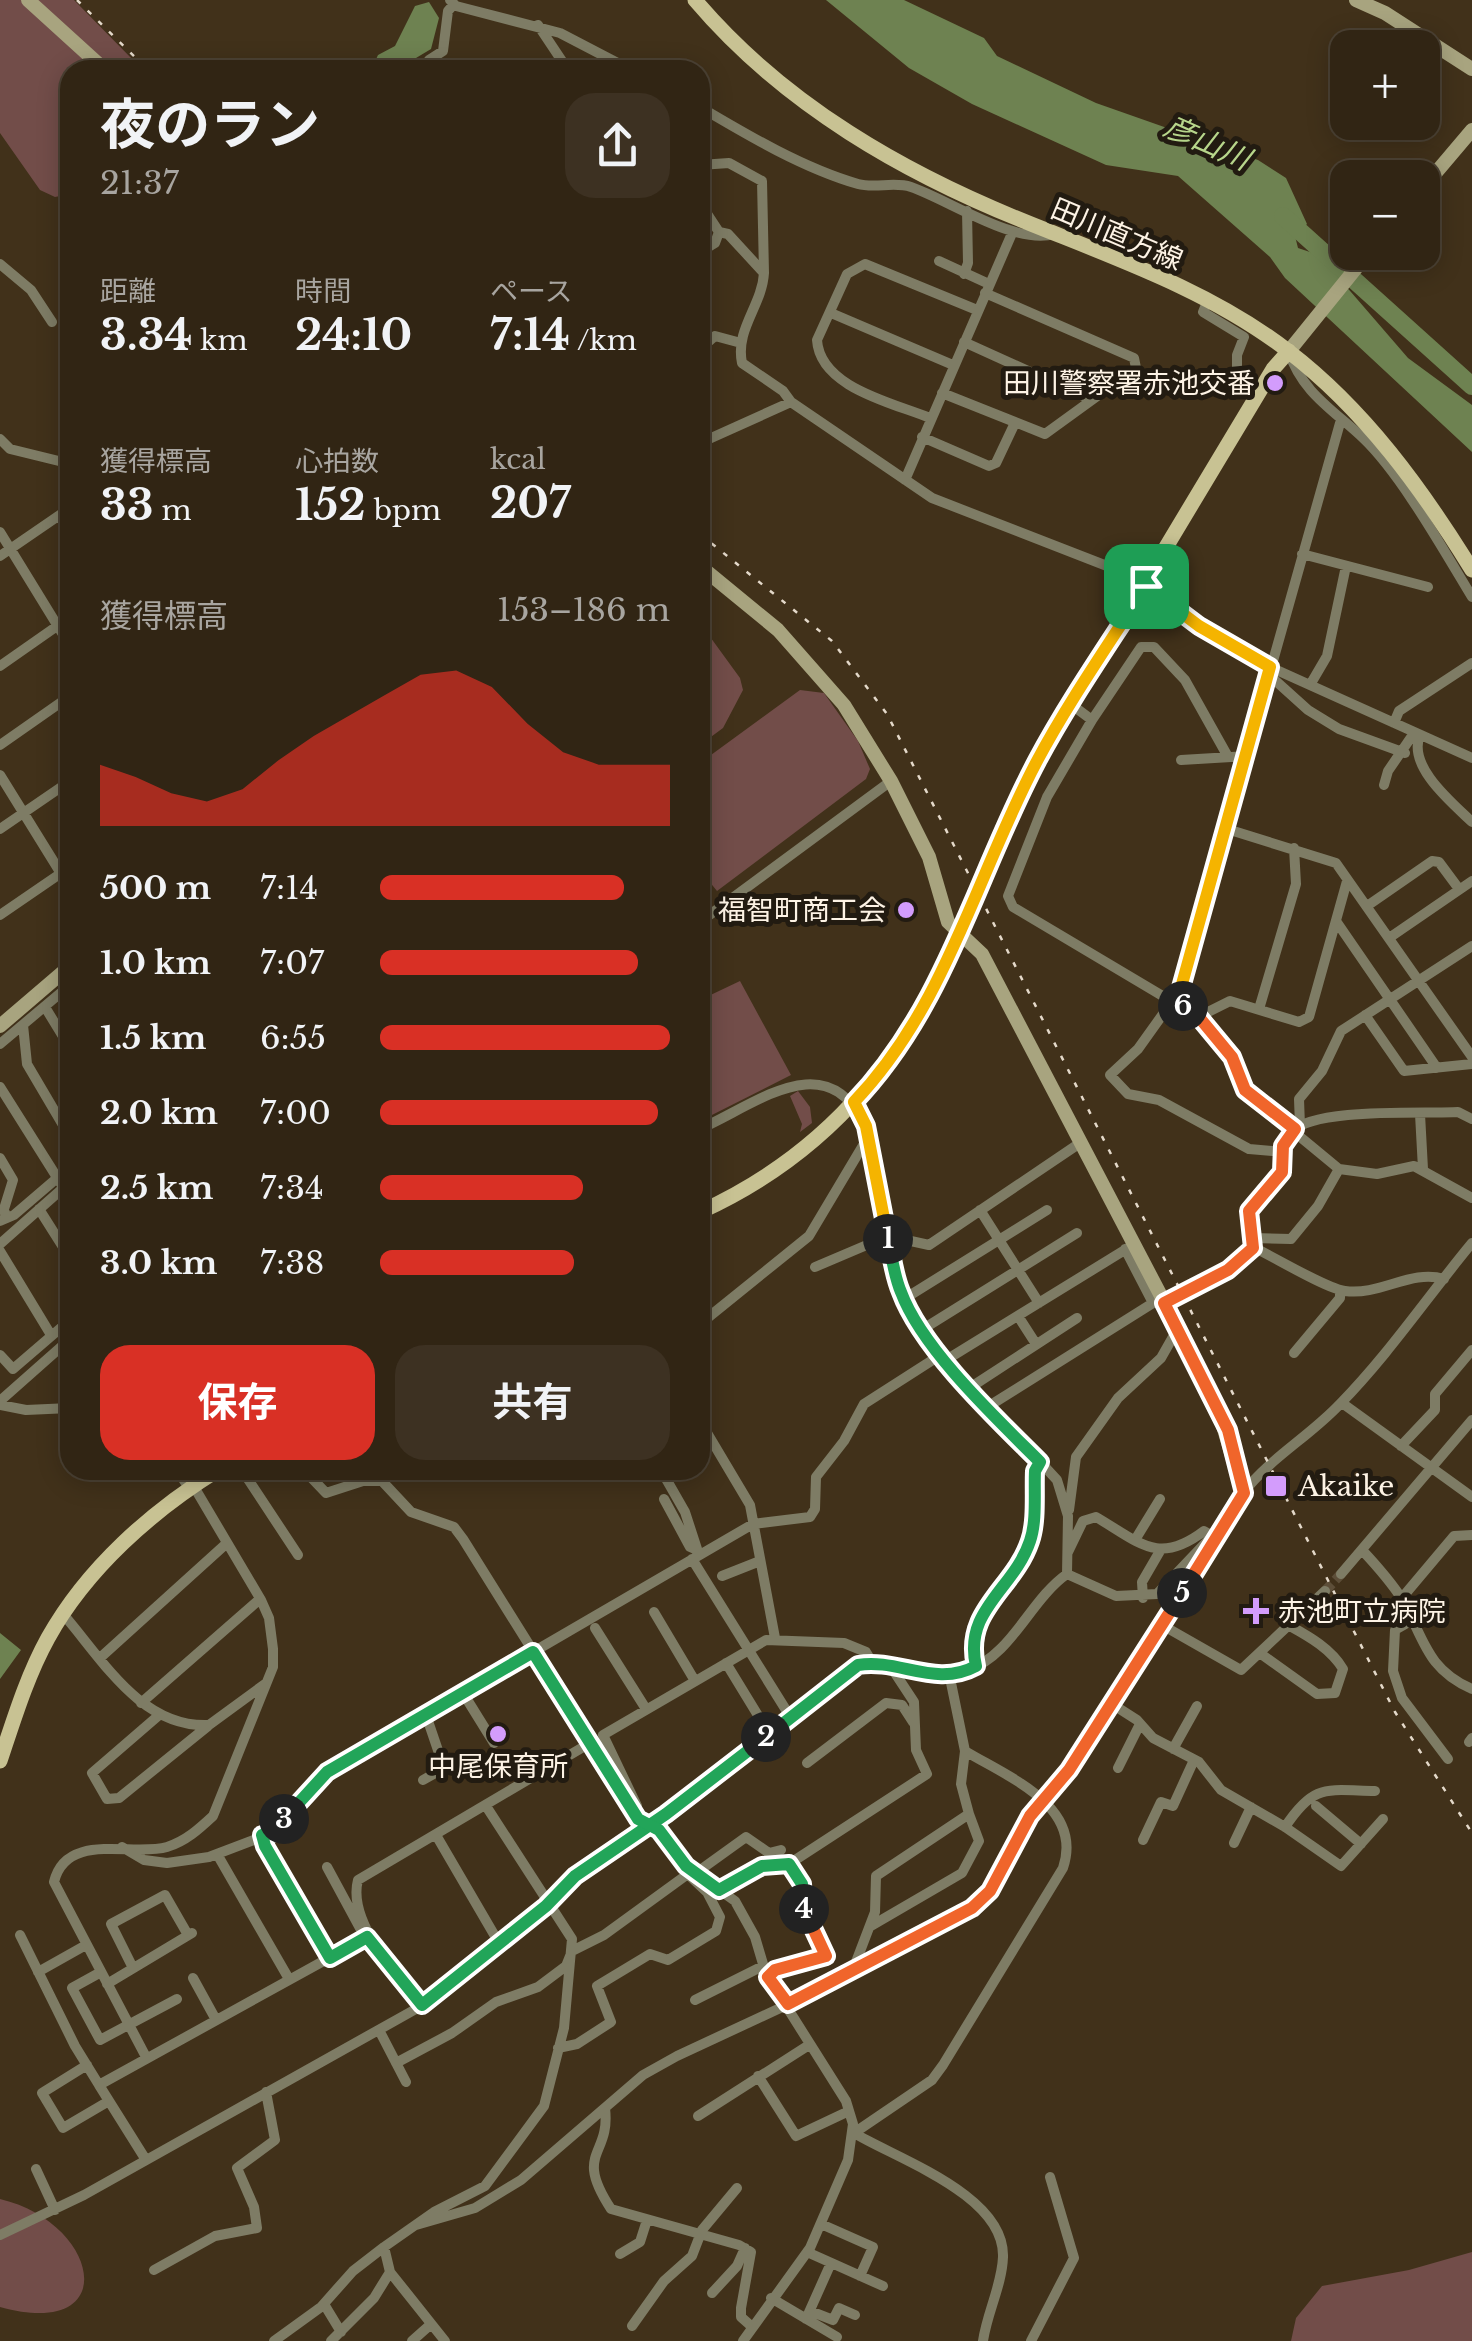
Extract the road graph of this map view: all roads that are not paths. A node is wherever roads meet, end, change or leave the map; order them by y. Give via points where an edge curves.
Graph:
1 (28, 0) edge
2 (695, 0) edge
3 (1356, 0) edge
4 (452, 2) edge
5 (538, 24) junction
6 (94, 60) edge
7 (428, 60) edge
8 (561, 60) edge
9 (611, 60) edge
10 (1472, 69) edge
11 (710, 113) edge
12 (1472, 130) edge
13 (710, 164) edge
14 (1440, 168) edge
15 (966, 211) junction
16 (710, 218) edge
17 (1013, 231) junction
18 (719, 232) junction
19 (1054, 233) junction
20 (710, 246) edge
21 (939, 261) dead end
22 (0, 264) edge
23 (1355, 270) edge
24 (764, 273) junction
25 (964, 274) junction
26 (987, 289) junction
27 (1207, 302) junction
28 (977, 310) junction
29 (831, 313) junction
30 (52, 322) dead end
31 (710, 340) edge
32 (964, 342) junction
33 (741, 343) junction
34 (1292, 346) junction
35 (954, 365) junction
36 (942, 393) junction
37 (1259, 394) junction
38 (1092, 400) junction
39 (792, 402) junction
40 (930, 418) junction
41 (1340, 423) junction
42 (1014, 424) junction
43 (922, 437) junction
44 (0, 439) edge
45 (710, 439) edge
46 (60, 461) edge
47 (905, 480) junction
48 (59, 516) edge
49 (0, 532) edge
50 (10, 549) junction
51 (1302, 554) junction
52 (0, 556) edge
53 (1346, 566) junction
54 (1472, 570) edge
55 (710, 575) edge
56 (1146, 586) junction
57 (1428, 588) dead end
58 (1472, 597) edge
59 (58, 626) junction
60 (60, 629) edge
61 (2, 660) edge
62 (1472, 663) edge
63 (1269, 670) junction
64 (1310, 685) junction
65 (60, 703) edge
66 (1072, 705) junction
67 (1092, 720) junction
68 (1394, 723) junction
69 (1417, 734) junction
70 (0, 745) edge
71 (1405, 753) junction
72 (1227, 755) junction
73 (1248, 756) junction
74 (1472, 758) edge
75 (1181, 760) dead end
76 (0, 774) edge
77 (891, 781) junction
78 (1384, 785) dead end
79 (60, 788) edge
80 (24, 813) junction
81 (1472, 822) edge
82 (0, 829) edge
83 (1227, 829) junction
84 (1294, 848) junction
85 (60, 862) edge
86 (60, 874) edge
87 (1347, 880) junction
88 (1472, 880) edge
89 (1460, 890) junction
90 (1367, 906) junction
91 (0, 915) edge
92 (710, 915) edge
93 (1336, 921) junction
94 (960, 932) junction
95 (1389, 938) junction
96 (1472, 946) edge
97 (60, 975) edge
98 (1420, 983) junction
99 (60, 994) edge
100 (1390, 1000) junction
101 (1175, 1001) junction
102 (45, 1007) junction
103 (1260, 1009) junction
104 (1365, 1015) junction
105 (1198, 1016) junction
106 (23, 1025) junction
107 (0, 1026) edge
108 (60, 1032) edge
109 (0, 1044) edge
110 (1472, 1060) edge
111 (1437, 1068) junction
112 (0, 1086) edge
113 (854, 1102) junction
114 (1420, 1114) junction
115 (1472, 1119) edge
116 (60, 1121) edge
117 (710, 1125) edge
118 (1298, 1128) junction
119 (868, 1136) junction
120 (1080, 1143) junction
121 (1283, 1152) junction
122 (0, 1158) edge
123 (1339, 1169) junction
124 (1423, 1169) junction
125 (60, 1178) edge
126 (60, 1189) edge
127 (60, 1190) edge
128 (1472, 1198) edge
129 (710, 1207) edge
130 (39, 1209) junction
131 (980, 1210) junction
132 (1047, 1210) dead end
133 (3, 1219) edge
134 (1077, 1233) dead end
135 (888, 1236) junction
136 (999, 1240) junction
137 (60, 1242) edge
138 (1253, 1243) junction
139 (1472, 1244) edge
140 (0, 1247) edge
141 (1130, 1247) junction
142 (1472, 1266) edge
143 (814, 1267) dead end
144 (1456, 1269) junction
145 (1018, 1270) junction
146 (1444, 1280) junction
147 (1340, 1290) junction
148 (904, 1299) junction
149 (1167, 1302) junction
150 (1039, 1303) junction
151 (710, 1316) edge
152 (1018, 1316) junction
153 (1077, 1318) dead end
154 (60, 1328) edge
155 (1178, 1328) junction
156 (923, 1329) junction
157 (51, 1335) junction
158 (1036, 1344) junction
159 (60, 1347) edge
160 (1472, 1350) edge
161 (1294, 1353) dead end
162 (0, 1356) edge
163 (944, 1357) junction
164 (971, 1387) junction
165 (0, 1403) edge
166 (1342, 1403) junction
167 (988, 1406) junction
168 (60, 1408) edge
169 (1472, 1420) edge
170 (710, 1438) edge
171 (1401, 1446) junction
172 (1040, 1462) junction
173 (1431, 1468) junction
174 (185, 1480) edge
175 (202, 1480) edge
176 (249, 1480) edge
177 (314, 1480) edge
178 (666, 1480) edge
179 (191, 1487) junction
180 (1244, 1493) junction
181 (1472, 1497) edge
182 (664, 1498) dead end
183 (1160, 1498) dead end
184 (1068, 1516) junction
185 (753, 1524) junction
186 (1215, 1534) junction
187 (1472, 1535) edge
188 (1135, 1540) junction
189 (227, 1543) junction
190 (1362, 1550) junction
191 (1160, 1551) junction
192 (1068, 1553) junction
193 (298, 1555) dead end
194 (696, 1555) junction
195 (760, 1561) junction
196 (1067, 1574) junction
197 (1340, 1574) tunnel mouth
198 (722, 1576) dead end
199 (1326, 1590) tunnel mouth
200 (1143, 1598) junction
201 (260, 1599) junction
202 (1402, 1599) junction
203 (654, 1612) dead end
204 (63, 1614) junction
205 (1409, 1622) junction
206 (1162, 1625) junction
207 (1290, 1626) junction
208 (595, 1628) dead end
209 (775, 1638) junction
210 (750, 1649) junction
211 (533, 1652) junction
212 (1262, 1654) junction
213 (101, 1657) junction
214 (872, 1662) junction
215 (726, 1663) junction
216 (976, 1666) junction
217 (891, 1667) junction
218 (949, 1673) junction
219 (695, 1681) junction
220 (266, 1683) junction
221 (1472, 1689) edge
222 (463, 1693) junction
223 (142, 1703) junction
224 (1112, 1704) junction
225 (1196, 1706) dead end
226 (646, 1710) junction
227 (426, 1714) junction
228 (158, 1716) junction
229 (790, 1718) junction
230 (762, 1722) dead end
231 (915, 1723) junction
232 (1140, 1724) junction
233 (209, 1725) junction
234 (494, 1743) dead end
235 (590, 1743) junction
236 (1173, 1749) junction
237 (966, 1751) junction
238 (1448, 1759) dead end
239 (0, 1760) edge
240 (1194, 1760) junction
241 (807, 1763) dead end
242 (1118, 1768) dead end
243 (423, 1780) dead end
244 (1376, 1790) dead end
245 (1043, 1798) junction
246 (486, 1806) junction
247 (1316, 1806) dead end
248 (1250, 1807) junction
249 (632, 1810) junction
250 (968, 1814) junction
251 (1383, 1819) dead end
252 (649, 1826) junction
253 (1285, 1826) junction
254 (262, 1835) junction
255 (436, 1835) junction
256 (1143, 1840) dead end
257 (1234, 1843) dead end
258 (1361, 1844) junction
259 (122, 1848) junction
260 (781, 1850) dead end
261 (217, 1854) junction
262 (789, 1864) junction
263 (328, 1867) dead end
264 (692, 1872) junction
265 (719, 1890) junction
266 (546, 1906) junction
267 (871, 1926) junction
268 (20, 1935) dead end
269 (367, 1935) junction
270 (500, 1943) junction
271 (86, 1945) junction
272 (572, 1951) junction
273 (330, 1958) junction
274 (133, 1968) junction
275 (766, 1971) junction
276 (38, 1972) junction
277 (101, 1972) junction
278 (851, 1974) junction
279 (193, 1978) dead end
280 (289, 1979) junction
281 (107, 1984) junction
282 (177, 1998) dead end
283 (695, 2000) dead end
284 (788, 2004) junction
285 (422, 2005) junction
286 (215, 2018) junction
287 (130, 2026) junction
288 (379, 2030) junction
289 (809, 2045) junction
290 (558, 2048) junction
291 (146, 2057) junction
292 (396, 2063) junction
293 (87, 2066) junction
294 (758, 2076) junction
295 (406, 2082) dead end
296 (99, 2084) junction
297 (266, 2092) junction
298 (109, 2101) junction
299 (605, 2108) junction
300 (850, 2112) junction
301 (698, 2116) dead end
302 (854, 2133) junction
303 (146, 2160) junction
304 (36, 2169) dead end
305 (1050, 2177) dead end
306 (736, 2188) dead end
307 (55, 2210) junction
308 (646, 2220) junction
309 (821, 2224) junction
310 (416, 2225) junction
311 (2, 2233) edge
312 (699, 2236) junction
313 (384, 2247) junction
314 (744, 2248) junction
315 (807, 2252) junction
316 (620, 2254) dead end
317 (831, 2263) junction
318 (154, 2270) dead end
319 (390, 2272) junction
320 (860, 2276) junction
321 (883, 2286) dead end
322 (712, 2294) dead end
323 (771, 2298) junction
324 (324, 2304) junction
325 (855, 2314) dead end
326 (808, 2316) junction
327 (430, 2325) junction
328 (750, 2325) junction
329 (632, 2326) dead end
330 (341, 2332) junction
331 (837, 2337) dead end
332 (274, 2341) edge
333 (331, 2341) edge
334 (412, 2341) edge
335 (445, 2341) edge
336 (743, 2341) edge
337 (983, 2341) edge
338 (1031, 2341) edge

1 - 6 street
2 - 19 main road, 田川直方線 via 753,60 871,150
3 - 10 street
4 - 5 street
4 - 7 street via 443,51
5 - 8 street
5 - 9 street
11 - 15 street via 854,183 907,186
12 - 14 street
13 - 24 street via 729,163 762,181
15 - 17 street
15 - 25 street
16 - 18 street
17 - 19 street via 1040,238
17 - 26 street
18 - 20 street
18 - 24 street
19 - 27 main road, 田川直方線
21 - 25 street
22 - 30 street via 31,290
23 - 34 street
24 - 33 street via 763,296
25 - 26 street
26 - 28 street
26 - 38 street via 1134,358 1136,368
27 - 34 main road, 田川直方線
27 - 37 street via 1203,312 1244,337 1237,378
28 - 29 street via 865,264 847,274
28 - 32 street
29 - 35 street
29 - 40 street via 818,350 840,380
31 - 33 street
32 - 35 street
32 - 38 street
33 - 39 street via 742,363
34 - 37 main road
34 - 41 street via 1294,369
34 - 54 main road, 田川直方線 via 1395,455
35 - 36 street
36 - 40 street
36 - 42 street
37 - 56 main road
38 - 42 street via 1044,434
39 - 45 street
39 - 47 street
40 - 43 street
41 - 51 street
41 - 58 street via 1363,438
42 - 43 street via 989,466
43 - 47 street
44 - 46 street via 10,449
47 - 56 street via 932,498 1090,557
48 - 50 street
49 - 50 street
50 - 52 street
50 - 59 street
51 - 53 street
51 - 63 street
53 - 57 street
53 - 64 street via 1327,656
55 - 77 street via 805,656
56 - 63 street
56 - 66 main road
59 - 60 street
59 - 61 street
62 - 68 street via 1400,711
63 - 64 street
63 - 71 street via 1308,710 1338,729
63 - 73 street
64 - 68 street
65 - 70 street
66 - 67 street
66 - 94 main road, bridge via 1037,762
67 - 72 street via 1141,647 1154,647 1185,680
67 - 101 street via 1047,796 1008,896 1013,907
68 - 69 street
69 - 71 street
69 - 74 street
69 - 81 street via 1421,764
71 - 78 street
72 - 73 street
72 - 75 street
73 - 83 street
76 - 80 street
77 - 92 street
77 - 94 street via 933,867 946,919
79 - 80 street
80 - 82 street
80 - 85 street
83 - 84 street
83 - 101 street
84 - 87 street via 1336,864
84 - 103 street via 1296,884
86 - 91 street
87 - 90 street
87 - 93 street
88 - 89 street
89 - 90 street via 1432,861
89 - 95 street
90 - 95 street
93 - 100 street
93 - 103 street via 1309,1018 1298,1022
94 - 113 main road via 914,1027
94 - 120 street via 982,954
95 - 98 street
96 - 98 street
97 - 107 street
98 - 100 street
98 - 110 street
99 - 102 street
100 - 104 street
100 - 111 street
101 - 105 street
101 - 121 street via 1110,1075 1128,1094 1159,1100 1249,1149
102 - 106 street
102 - 108 street
103 - 105 street via 1230,1001
104 - 111 street via 1404,1071
104 - 118 street via 1341,1031 1299,1099
105 - 118 street via 1232,1057 1245,1090
106 - 109 street
106 - 116 street via 26,1064
110 - 111 street
112 - 125 street
113 - 117 street via 827,1083 802,1082
113 - 119 street
113 - 129 main road via 758,1182
114 - 115 street via 1458,1112
114 - 118 street via 1330,1117
114 - 124 street
118 - 121 street
118 - 123 street
119 - 135 street
119 - 151 street via 809,1236
120 - 131 street
120 - 141 street
121 - 138 street via 1282,1172 1249,1211
122 - 133 street via 13,1180
123 - 124 street
123 - 138 street via 1291,1239
124 - 128 street
126 - 133 street
127 - 130 street
130 - 137 street
130 - 140 street
131 - 135 street via 929,1245
131 - 136 street
132 - 136 street
134 - 145 street
135 - 143 street
135 - 148 street
136 - 145 street
136 - 148 street
138 - 147 street
138 - 149 street, bridge via 1228,1270
139 - 144 street
140 - 157 street
141 - 149 street
141 - 150 street
141 - 167 street via 1153,1304
142 - 144 street
144 - 146 street
145 - 150 street
145 - 156 street
146 - 147 street via 1422,1275 1374,1290
146 - 166 street
147 - 161 street
148 - 156 street
149 - 155 street
150 - 152 street
152 - 158 street
152 - 163 street
153 - 158 street
154 - 157 street
155 - 180 street via 1228,1430
155 - 184 street via 1162,1358 1118,1398 1076,1457
156 - 163 street
157 - 162 street via 13,1369
158 - 164 street
159 - 165 street
160 - 171 street via 1435,1394 1435,1410
163 - 164 street
163 - 185 street via 864,1404 816,1477 810,1517
164 - 167 street
165 - 168 street
166 - 171 street
166 - 180 street
167 - 172 street
169 - 173 street
170 - 185 street via 750,1505
171 - 173 street
172 - 184 street via 1056,1480
172 - 216 street via 1031,1540 976,1621
173 - 181 street
173 - 190 street
174 - 179 street
175 - 179 main road
176 - 193 street
177 - 211 street via 326,1493 382,1481 411,1512 454,1527
178 - 194 street via 685,1512
179 - 189 street
179 - 204 main road via 123,1544
180 - 186 street
182 - 194 street
183 - 188 street
184 - 192 street
185 - 194 street
185 - 195 street
186 - 191 street via 1204,1530 1179,1548
186 - 200 street via 1168,1587
186 - 206 street
187 - 202 street via 1454,1536
188 - 191 street
188 - 192 street via 1096,1517 1084,1521
189 - 201 street
189 - 213 street
190 - 197 street
190 - 202 street
191 - 200 street via 1142,1582
192 - 196 street
194 - 210 street
194 - 211 street
195 - 198 street
195 - 209 street
196 - 200 street via 1116,1596
196 - 216 street via 997,1653
199 - 207 street
201 - 220 street via 273,1649
201 - 223 street
202 - 205 street
203 - 219 street
204 - 213 street
204 - 239 main road via 37,1660
205 - 221 street via 1448,1679
205 - 238 street via 1395,1630 1393,1672 1402,1698
206 - 212 street via 1241,1670
206 - 224 street
207 - 212 street
207 - 212 street via 1340,1664 1335,1693 1317,1694
208 - 226 street
209 - 210 street
209 - 214 street via 844,1643
210 - 215 street
210 - 229 street
211 - 222 street
211 - 235 street
213 - 223 street
214 - 217 street
214 - 229 street via 848,1670
215 - 219 street
215 - 230 street
216 - 218 street
217 - 218 street
217 - 231 street via 911,1693
218 - 237 street
219 - 226 street
220 - 233 street
220 - 259 street via 213,1816 165,1848
222 - 227 street
222 - 234 street
223 - 228 street
224 - 232 street
224 - 245 street
225 - 236 street
226 - 249 street via 603,1735 634,1795
227 - 243 street via 444,1768
227 - 254 street via 327,1772 272,1833
228 - 233 street
228 - 233 street via 92,1773 107,1799 119,1798
229 - 252 street
231 - 241 street via 902,1705 886,1702
231 - 262 street via 926,1774
232 - 236 street
232 - 242 street
235 - 246 street
235 - 249 street
236 - 240 street
237 - 245 street
237 - 250 street via 961,1784
240 - 248 street via 1220,1790
240 - 256 street via 1173,1806 1161,1802
244 - 253 street via 1329,1790 1304,1798
245 - 278 street via 990,1891 972,1908
245 - 302 street via 1066,1838 1063,1868 932,2080
246 - 255 street
246 - 266 street
247 - 258 street
248 - 253 street
248 - 257 street
249 - 252 street
250 - 267 street via 876,1876
250 - 267 street via 979,1841 962,1872
251 - 258 street
252 - 264 street
252 - 266 street via 575,1876
253 - 258 street via 1341,1866
254 - 261 street
254 - 273 street
255 - 269 street via 358,1880
255 - 270 street
259 - 261 street via 167,1864
259 - 271 street via 83,1854 55,1875
260 - 264 street via 769,1853 746,1837
261 - 280 street
262 - 265 street via 762,1866
262 - 275 street via 802,1884 806,1921 826,1956
263 - 269 street
264 - 265 street
264 - 272 street
264 - 290 street via 720,1916 716,1932 668,1960 650,1954 597,1986 611,2022
265 - 275 street via 735,1901
266 - 270 street
266 - 272 street via 572,1939
267 - 278 street
268 - 276 street
269 - 273 street
269 - 285 street
270 - 285 street
271 - 276 street
271 - 277 street
272 - 290 street
272 - 292 street via 566,1966 538,1987 496,2002
273 - 280 street
274 - 274 street via 191,1933 165,1895 111,1924
274 - 281 street
275 - 283 street
275 - 284 street
276 - 293 street
277 - 281 street
277 - 287 street via 73,1993 100,2040
278 - 284 street
279 - 286 street
280 - 286 street
281 - 287 street
282 - 287 street
284 - 289 street
284 - 299 street via 677,2056
285 - 288 street
286 - 291 street
287 - 291 street
288 - 292 street
288 - 297 street
289 - 294 street
289 - 300 street
290 - 310 street via 544,2106 486,2186
291 - 296 street
292 - 295 street
293 - 296 street
293 - 298 street via 42,2093 63,2128
294 - 300 street via 796,2136
294 - 301 street
296 - 298 street
297 - 303 street
297 - 318 street via 275,2140 237,2168 257,2228 215,2236
298 - 303 street
299 - 308 street via 591,2168 594,2182 612,2208
299 - 310 street via 521,2180 475,2208
300 - 302 street
302 - 309 street
302 - 337 street via 966,2197 998,2233 1003,2262
303 - 307 street
304 - 307 street
305 - 338 street via 1074,2258
306 - 312 street
307 - 311 street
308 - 312 street
308 - 316 street via 640,2242
309 - 315 street
309 - 320 street via 873,2248
310 - 313 street
312 - 314 street
312 - 329 street via 692,2256
313 - 319 street
313 - 324 street
314 - 322 street
314 - 328 street via 752,2262 741,2317
315 - 317 street
315 - 323 street
317 - 320 street
317 - 326 street
319 - 327 street
319 - 330 street
320 - 321 street
323 - 326 street
323 - 328 street
324 - 330 street
324 - 332 street
325 - 326 street via 839,2308 833,2320
326 - 331 street
327 - 334 street
327 - 335 street
328 - 336 street
330 - 333 street

